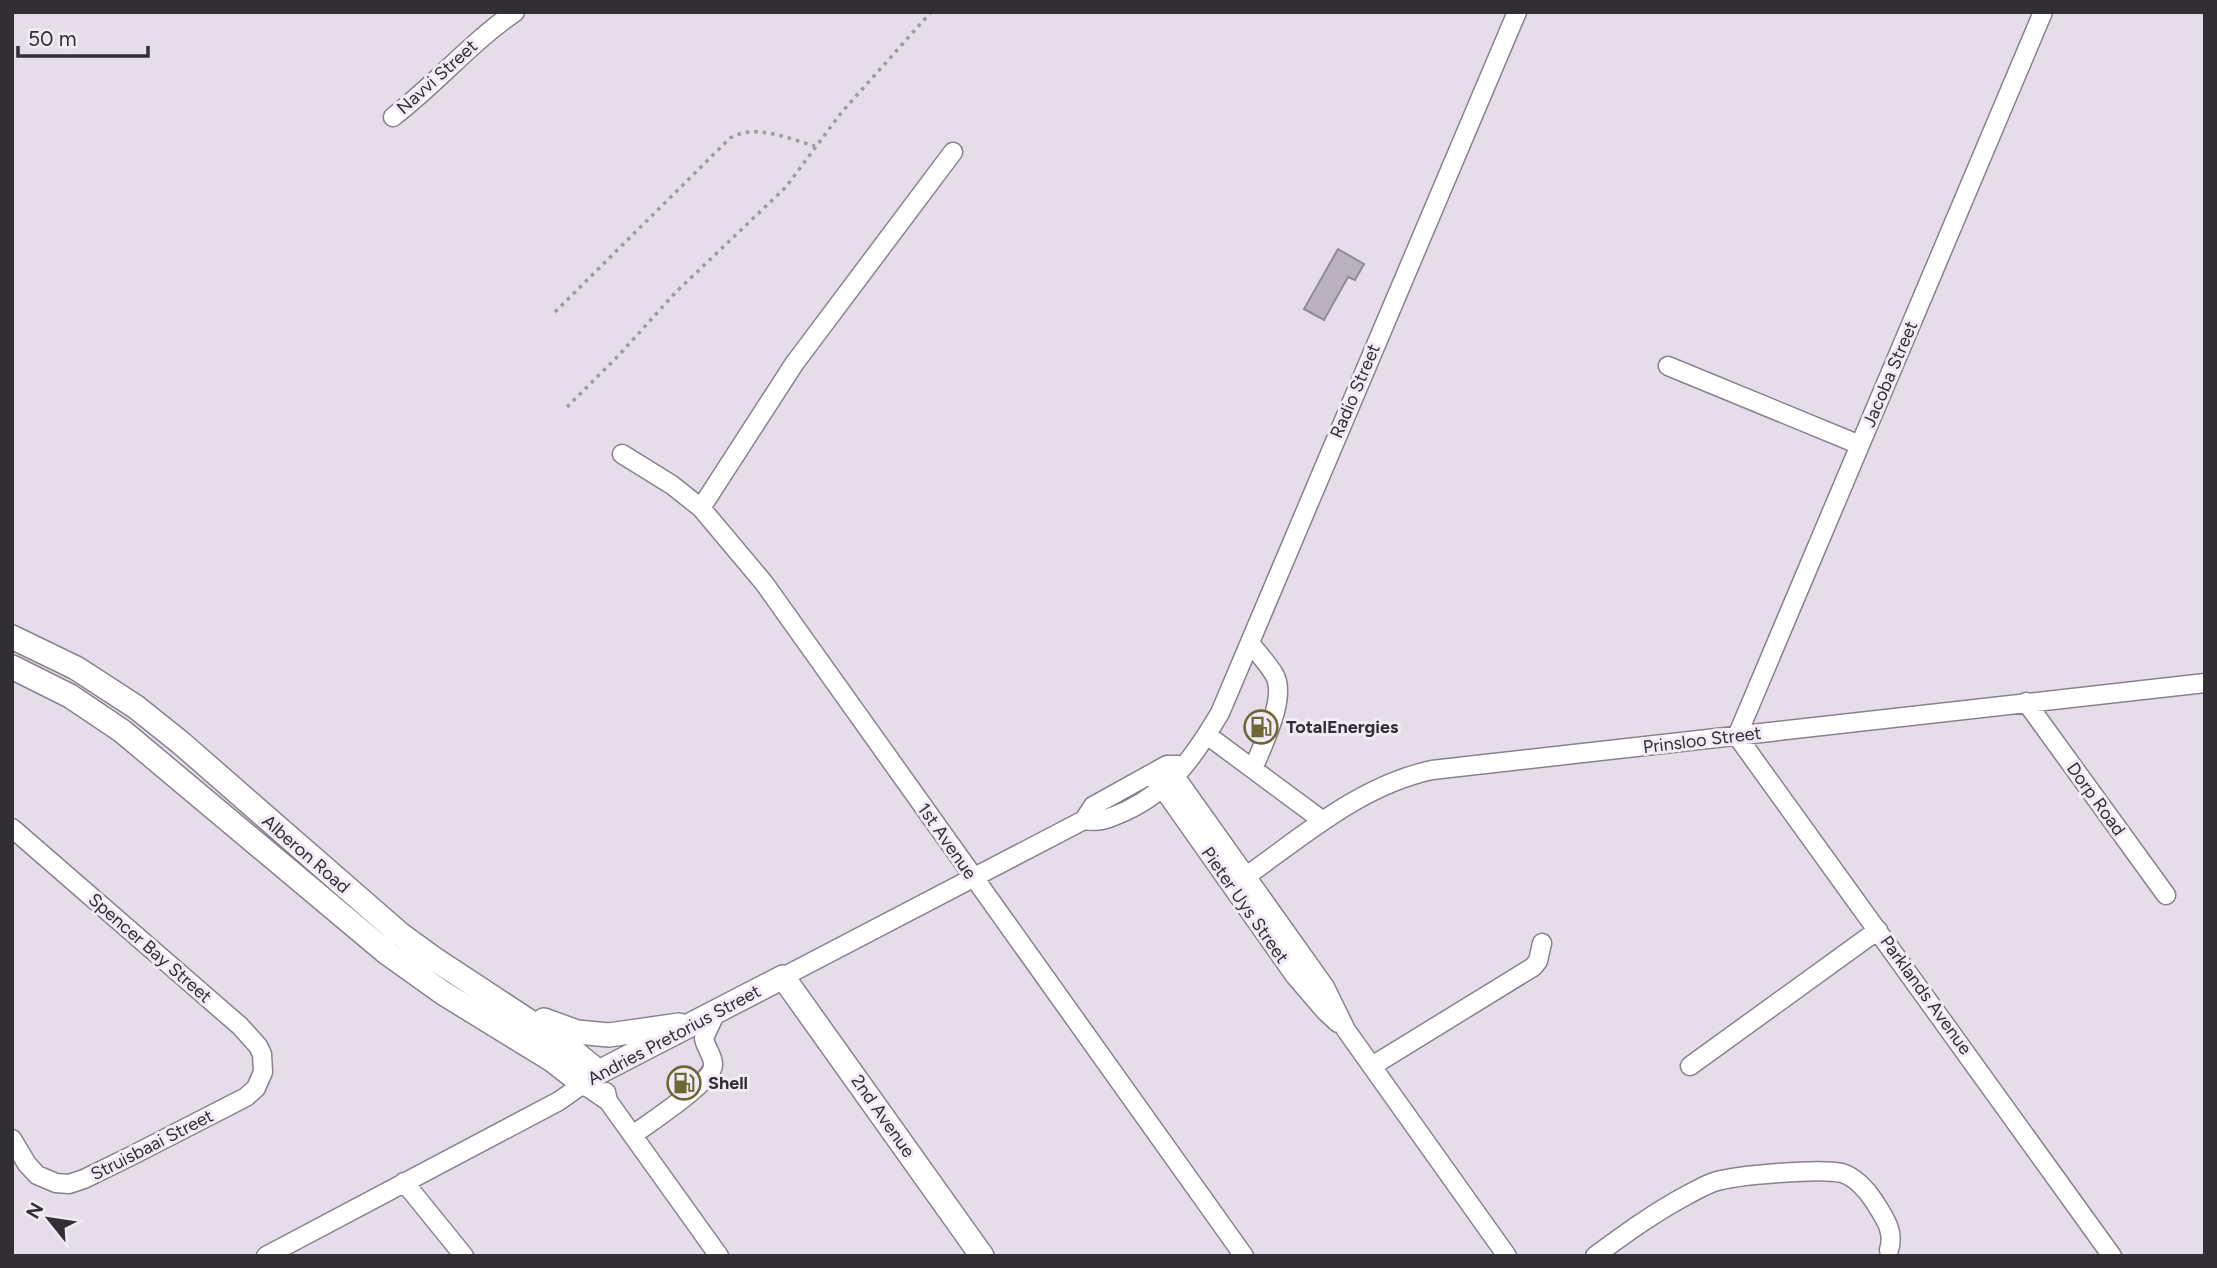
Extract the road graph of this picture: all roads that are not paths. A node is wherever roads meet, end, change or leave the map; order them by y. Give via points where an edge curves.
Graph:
1 (515, 12) edge
2 (1517, 12) edge
3 (2043, 12) edge
4 (393, 117) dead end
5 (953, 152) dead end
6 (1668, 366) dead end
7 (1860, 445) junction
8 (622, 454) dead end
9 (701, 508) junction
10 (12, 637) edge
11 (1250, 643) junction
12 (12, 667) edge
13 (2205, 683) edge
14 (2026, 702) junction
15 (136, 707) junction
16 (122, 731) junction
17 (1207, 735) junction
18 (1737, 736) junction
19 (1253, 769) junction
20 (1169, 774) junction
21 (1323, 821) junction
22 (12, 828) edge
23 (973, 876) junction
24 (1239, 881) junction
25 (2166, 895) dead end
26 (1878, 930) junction
27 (1542, 943) dead end
28 (783, 977) junction
29 (493, 999) junction
30 (716, 1012) junction
31 (692, 1025) junction
32 (1372, 1066) junction
33 (1690, 1066) dead end
34 (591, 1078) junction
35 (260, 1081) joint
36 (633, 1135) junction
37 (12, 1139) edge
38 (404, 1182) junction
39 (1889, 1250) dead end
40 (266, 1256) edge
41 (464, 1256) edge
42 (719, 1256) edge
43 (982, 1256) edge
44 (1244, 1256) edge
45 (1507, 1256) edge
46 (1595, 1256) edge
47 (2112, 1256) edge

1 - 4 street, Navvi Street
2 - 11 street, Radio Street
3 - 7 street, Jacoba Street
5 - 9 street via 794,364
6 - 7 street
7 - 18 street, Jacoba Street
8 - 9 street, 1st Avenue
9 - 23 street, 1st Avenue via 764,583
10 - 15 main road, Alberon Road via 76,668
11 - 17 street, Radio Street
11 - 19 street via 1275,675 1279,691
12 - 16 main road, Alberon Road via 69,696
13 - 14 street, Prinsloo Street
14 - 18 street, Prinsloo Street
14 - 25 street, Dorp Road
15 - 16 main road
15 - 29 main road, Alberon Road via 371,911
16 - 34 main road, Alberon Road via 387,953 552,1060
17 - 19 street
17 - 20 street, Radio Street
18 - 21 street, Prinsloo Street via 1422,772 1381,785
18 - 26 street, Parklands Avenue
19 - 21 street
20 - 23 street, Andries Pretorius Street via 1093,806 1084,820
20 - 24 street, Pieter Uys Street
21 - 24 street, Prinsloo Street
22 - 35 street, Spencer Bay Street via 251,1037 262,1054
23 - 28 street, Andries Pretorius Street
23 - 44 street, 1st Avenue
24 - 32 street, Pieter Uys Street via 1325,988 1346,1030
26 - 33 street
26 - 47 street, Parklands Avenue
27 - 32 street via 1533,967
28 - 30 main road, Andries Pretorius Street
28 - 43 main road, 2nd Avenue
29 - 31 main road via 560,1027 592,1034
29 - 34 main road, Alberon Road via 568,1047
30 - 31 main road, Andries Pretorius Street
30 - 36 street via 704,1038 713,1064 711,1073
31 - 34 main road, Andries Pretorius Street
32 - 45 street, Pieter Uys Street
34 - 36 street
34 - 38 street, Andries Pretorius Street via 559,1101
35 - 37 street, Struisbaai Street via 246,1097 69,1184 37,1175
36 - 42 street
38 - 40 street, Andries Pretorius Street
38 - 41 street
39 - 46 street via 1892,1239 1887,1221 1870,1194 1855,1180 1829,1171 1714,1182 1658,1210

